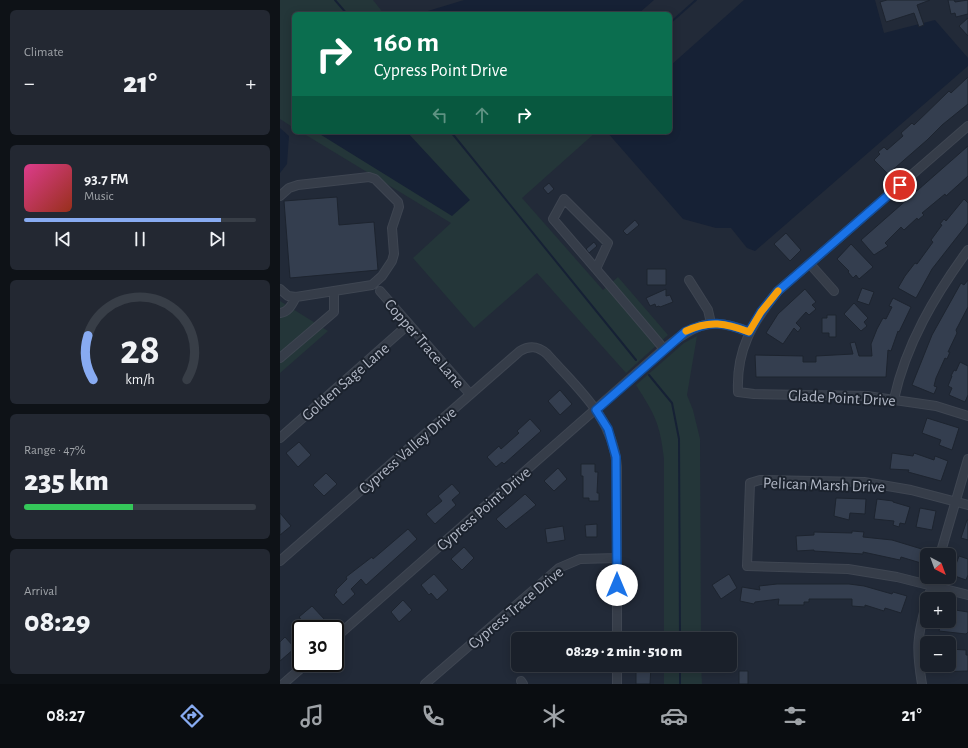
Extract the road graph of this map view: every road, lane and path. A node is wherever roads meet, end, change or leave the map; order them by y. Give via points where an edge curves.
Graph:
1 (968, 126) edge
2 (280, 196) edge
3 (968, 250) edge
4 (810, 264) junction
5 (596, 269) junction
6 (689, 280) dead end
7 (280, 290) edge
8 (334, 291) junction
9 (380, 291) dead end
10 (834, 291) dead end
11 (296, 297) junction
12 (280, 313) edge
13 (711, 323) junction
14 (409, 324) junction
15 (749, 332) junction
16 (664, 348) junction
17 (280, 358) edge
18 (470, 394) junction
19 (894, 399) junction
20 (596, 410) junction
21 (968, 416) edge
22 (280, 438) edge
23 (968, 459) edge
24 (955, 502) junction
25 (968, 505) edge
26 (942, 548) edge
27 (617, 558) junction
28 (280, 561) edge
29 (932, 586) junction
30 (930, 592) edge
31 (968, 595) edge
32 (920, 628) edge
33 (344, 630) edge
34 (617, 632) edge
35 (297, 672) edge
36 (617, 672) edge
37 (283, 684) edge
38 (425, 684) edge
39 (617, 684) edge
40 (922, 684) edge

1 - 4 street
2 - 8 street via 289,188 298,185 369,177 398,202 399,207 392,228 394,254 392,262 382,276 372,285
3 - 19 street via 938,292 924,319 908,352
4 - 10 street
4 - 15 street via 778,291
5 - 5 street via 608,244 564,199 552,219
5 - 16 street
6 - 13 street via 708,310
7 - 11 street via 288,296
8 - 11 street
8 - 17 street via 334,312
9 - 14 street, Copper Trace Lane
11 - 12 street via 290,307
13 - 15 street via 727,324
13 - 16 street via 699,325 685,332
14 - 18 street, Copper Trace Lane
14 - 22 street, Golden Sage Lane
15 - 19 street, Glade Point Drive via 737,374 738,392 854,395
16 - 20 street, Cypress Point Drive
18 - 20 street, Cypress Valley Drive via 520,351 537,347 547,354
18 - 28 street, Cypress Valley Drive
19 - 21 street, Glade Point Drive via 936,406
20 - 27 street via 615,447
20 - 33 street, Cypress Point Drive
23 - 24 street
24 - 25 street, Pelican Marsh Drive
24 - 26 street
24 - 29 street, Pelican Marsh Drive via 911,490 864,482 765,480 750,483 747,566 848,569
27 - 34 street
27 - 38 street, Cypress Trace Drive via 580,559 558,568
29 - 30 street
29 - 31 street
32 - 40 street via 917,655
35 - 37 street
36 - 39 street

